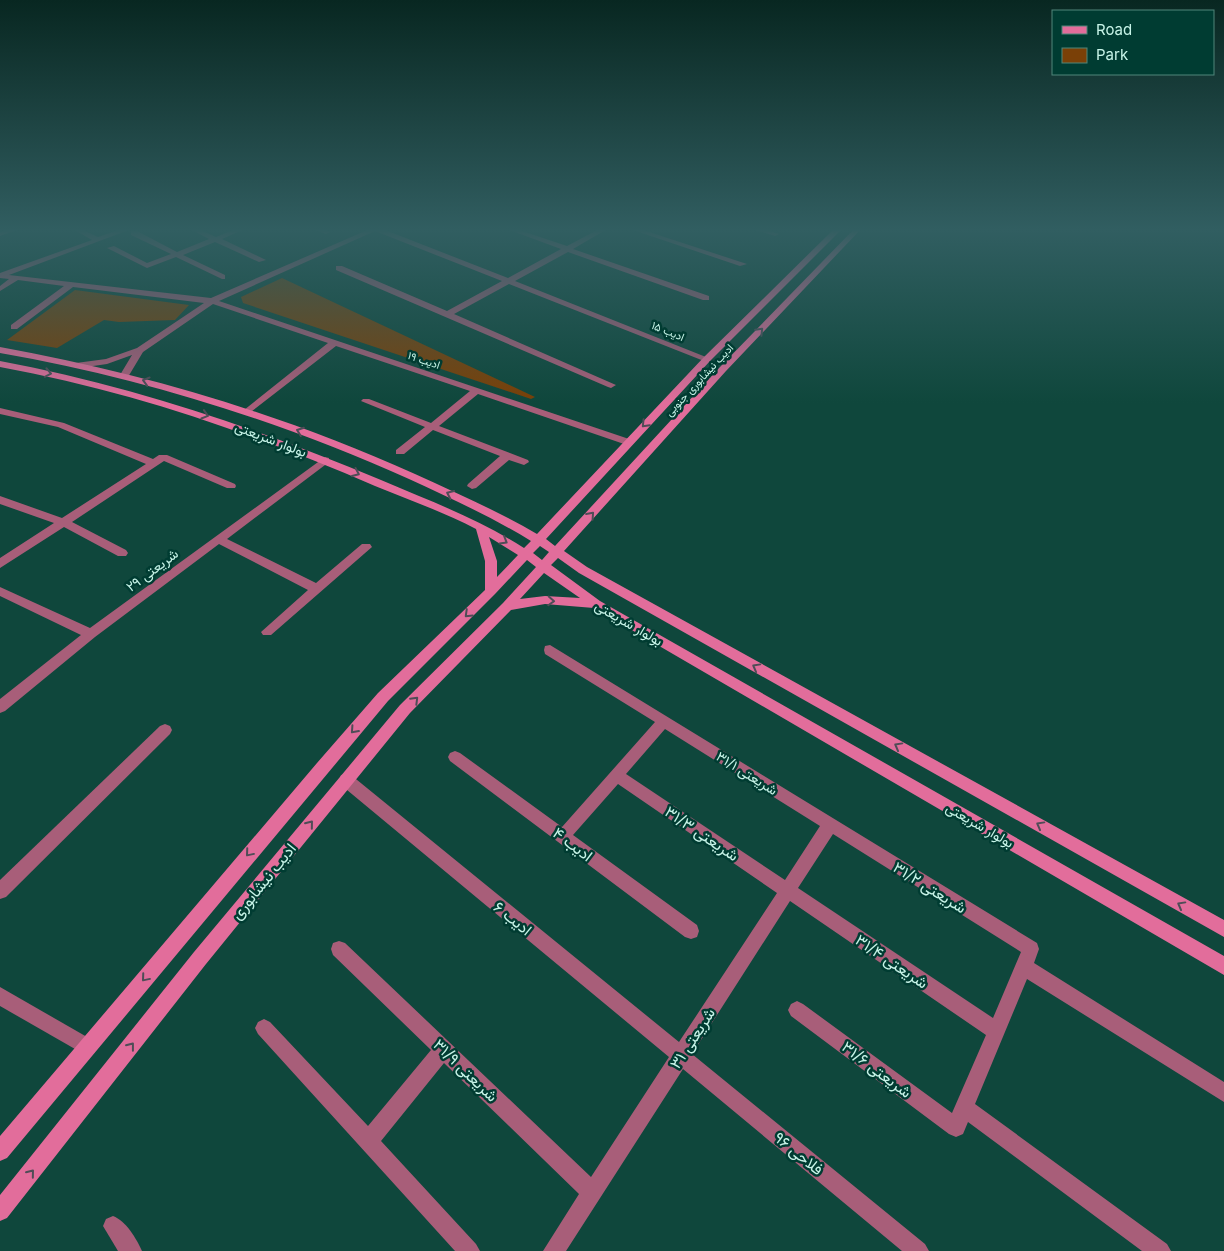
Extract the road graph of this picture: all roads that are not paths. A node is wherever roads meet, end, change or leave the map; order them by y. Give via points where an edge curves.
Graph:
1 (69, 286) edge
2 (92, 286) edge
3 (245, 286) edge
4 (383, 286) edge
5 (499, 286) edge
6 (523, 286) edge
7 (673, 286) edge
8 (780, 286) edge
9 (803, 286) edge
10 (706, 298) dead end
11 (212, 301) junction
12 (448, 314) junction
13 (14, 327) dead end
14 (335, 342) junction
15 (0, 350) edge
16 (140, 350) junction
17 (707, 359) junction
18 (0, 364) edge
19 (79, 364) junction
20 (125, 375) junction
21 (611, 385) dead end
22 (477, 390) junction
23 (366, 401) dead end
24 (0, 411) edge
25 (247, 412) junction
26 (432, 427) junction
27 (628, 442) junction
28 (400, 452) dead end
29 (507, 456) junction
30 (324, 460) junction
31 (524, 462) dead end
32 (153, 463) junction
33 (231, 486) dead end
34 (472, 486) dead end
35 (0, 500) edge
36 (63, 522) junction
37 (481, 527) junction
38 (218, 539) junction
39 (540, 539) junction
40 (366, 546) dead end
41 (558, 552) junction
42 (122, 553) dead end
43 (526, 554) junction
44 (0, 564) edge
45 (544, 566) junction
46 (317, 589) junction
47 (0, 591) edge
48 (491, 591) junction
49 (596, 604) junction
50 (507, 606) junction
51 (267, 632) dead end
52 (90, 634) junction
53 (550, 650) dead end
54 (0, 706) edge
55 (664, 721) junction
56 (165, 730) dead end
57 (455, 757) dead end
58 (616, 775) junction
59 (346, 780) junction
60 (830, 825) junction
61 (563, 836) junction
62 (0, 891) edge
63 (788, 891) junction
64 (1224, 929) edge
65 (691, 931) dead end
66 (339, 948) dead end
67 (1024, 966) junction
68 (1224, 966) edge
69 (0, 996) edge
70 (797, 1010) dead end
71 (264, 1028) dead end
72 (996, 1031) junction
73 (88, 1047) junction
74 (444, 1049) junction
75 (681, 1056) junction
76 (1224, 1093) edge
77 (964, 1108) junction
78 (368, 1141) junction
79 (0, 1151) edge
80 (592, 1192) junction
81 (0, 1211) edge
82 (113, 1226) dead end
83 (910, 1248) edge
84 (131, 1251) edge
85 (469, 1251) edge
86 (554, 1251) edge
87 (1160, 1251) edge

1 - 13 street
2 - 11 street, ادیب ۱۹
3 - 11 street
4 - 12 street
5 - 12 street
6 - 17 street, ادیب ۱۵
7 - 10 street
8 - 17 main road, ادیب نیشابوری جنوبی
41 -> 9 main road, ادیب نیشابوری جنوبی via 723,369
11 - 14 street, ادیب ۱۹
11 - 16 street
12 - 21 street
14 - 22 street, ادیب ۱۹
14 - 25 street
15 - 19 main road, بولوار شریعتی
16 - 19 street via 107,361
16 - 20 street
17 -> 27 main road, ادیب نیشابوری جنوبی
18 -> 30 main road, بولوار شریعتی via 144,396 214,417
19 - 20 main road, بولوار شریعتی
25 -> 20 main road, بولوار شریعتی
22 - 26 street
22 - 27 street, ادیب ۱۹
23 - 26 street
24 - 32 street via 61,425
39 -> 25 main road, بولوار شریعتی via 385,463
26 - 28 street
26 - 29 street
27 - 39 main road, ادیب نیشابوری جنوبی
29 - 31 street
29 - 34 street
30 -> 37 main road, بولوار شریعتی
30 - 38 street, شریعتی ۲۹
32 - 33 street via 164,457
32 - 36 street
35 - 36 street
36 - 42 street
36 - 44 street
37 -> 43 main road, بولوار شریعتی
37 - 48 main road via 491,562
38 - 46 street
38 - 52 street, شریعتی ۲۹
39 - 41 main road, بولوار شریعتی
39 - 43 main road, ادیب نیشابوری جنوبی
40 - 46 street
41 - 45 main road, ادیب نیشابوری جنوبی
64 -> 41 main road, بولوار شریعتی via 583,570
43 - 45 main road, بولوار شریعتی
43 - 48 main road, ادیب نیشابوری
45 - 49 main road, بولوار شریعتی
45 - 50 main road, ادیب نیشابوری
46 - 51 street
47 - 52 street
48 -> 73 main road, ادیب نیشابوری via 383,697
50 -> 49 main road via 545,600
49 - 68 main road, بولوار شریعتی
59 -> 50 main road, ادیب نیشابوری via 406,709
52 - 54 street, شریعتی ۲۹
53 - 55 street, شریعتی ۳۱/۱
55 - 58 street
55 - 60 street, شریعتی ۳۱/۱
56 - 62 street
57 - 61 street, ادیب ۴
58 - 61 street
58 - 63 street, شریعتی ۳۱/۳
59 - 75 street, ادیب ۶
81 -> 59 main road, ادیب نیشابوری
60 - 63 street, شریعتی ۳۱
60 - 67 street, شریعتی ۳۱/۲ via 1031,949
61 - 65 street, ادیب ۴
63 - 72 street, شریعتی ۳۱/۴
63 - 75 street, شریعتی ۳۱
66 - 74 street, شریعتی ۳۱/۹
67 - 72 street
67 - 76 street
69 - 73 street
70 - 77 street, شریعتی ۳۱/۶ via 956,1127
71 - 78 street
72 - 77 street
73 - 79 main road, ادیب نیشابوری
74 - 78 street
74 - 80 street, شریعتی ۳۱/۹
75 - 80 street, شریعتی ۳۱
75 - 83 street, فلاحی ۹۶
77 - 87 street
78 - 85 street
80 - 86 street, شریعتی ۳۱
82 - 84 street

